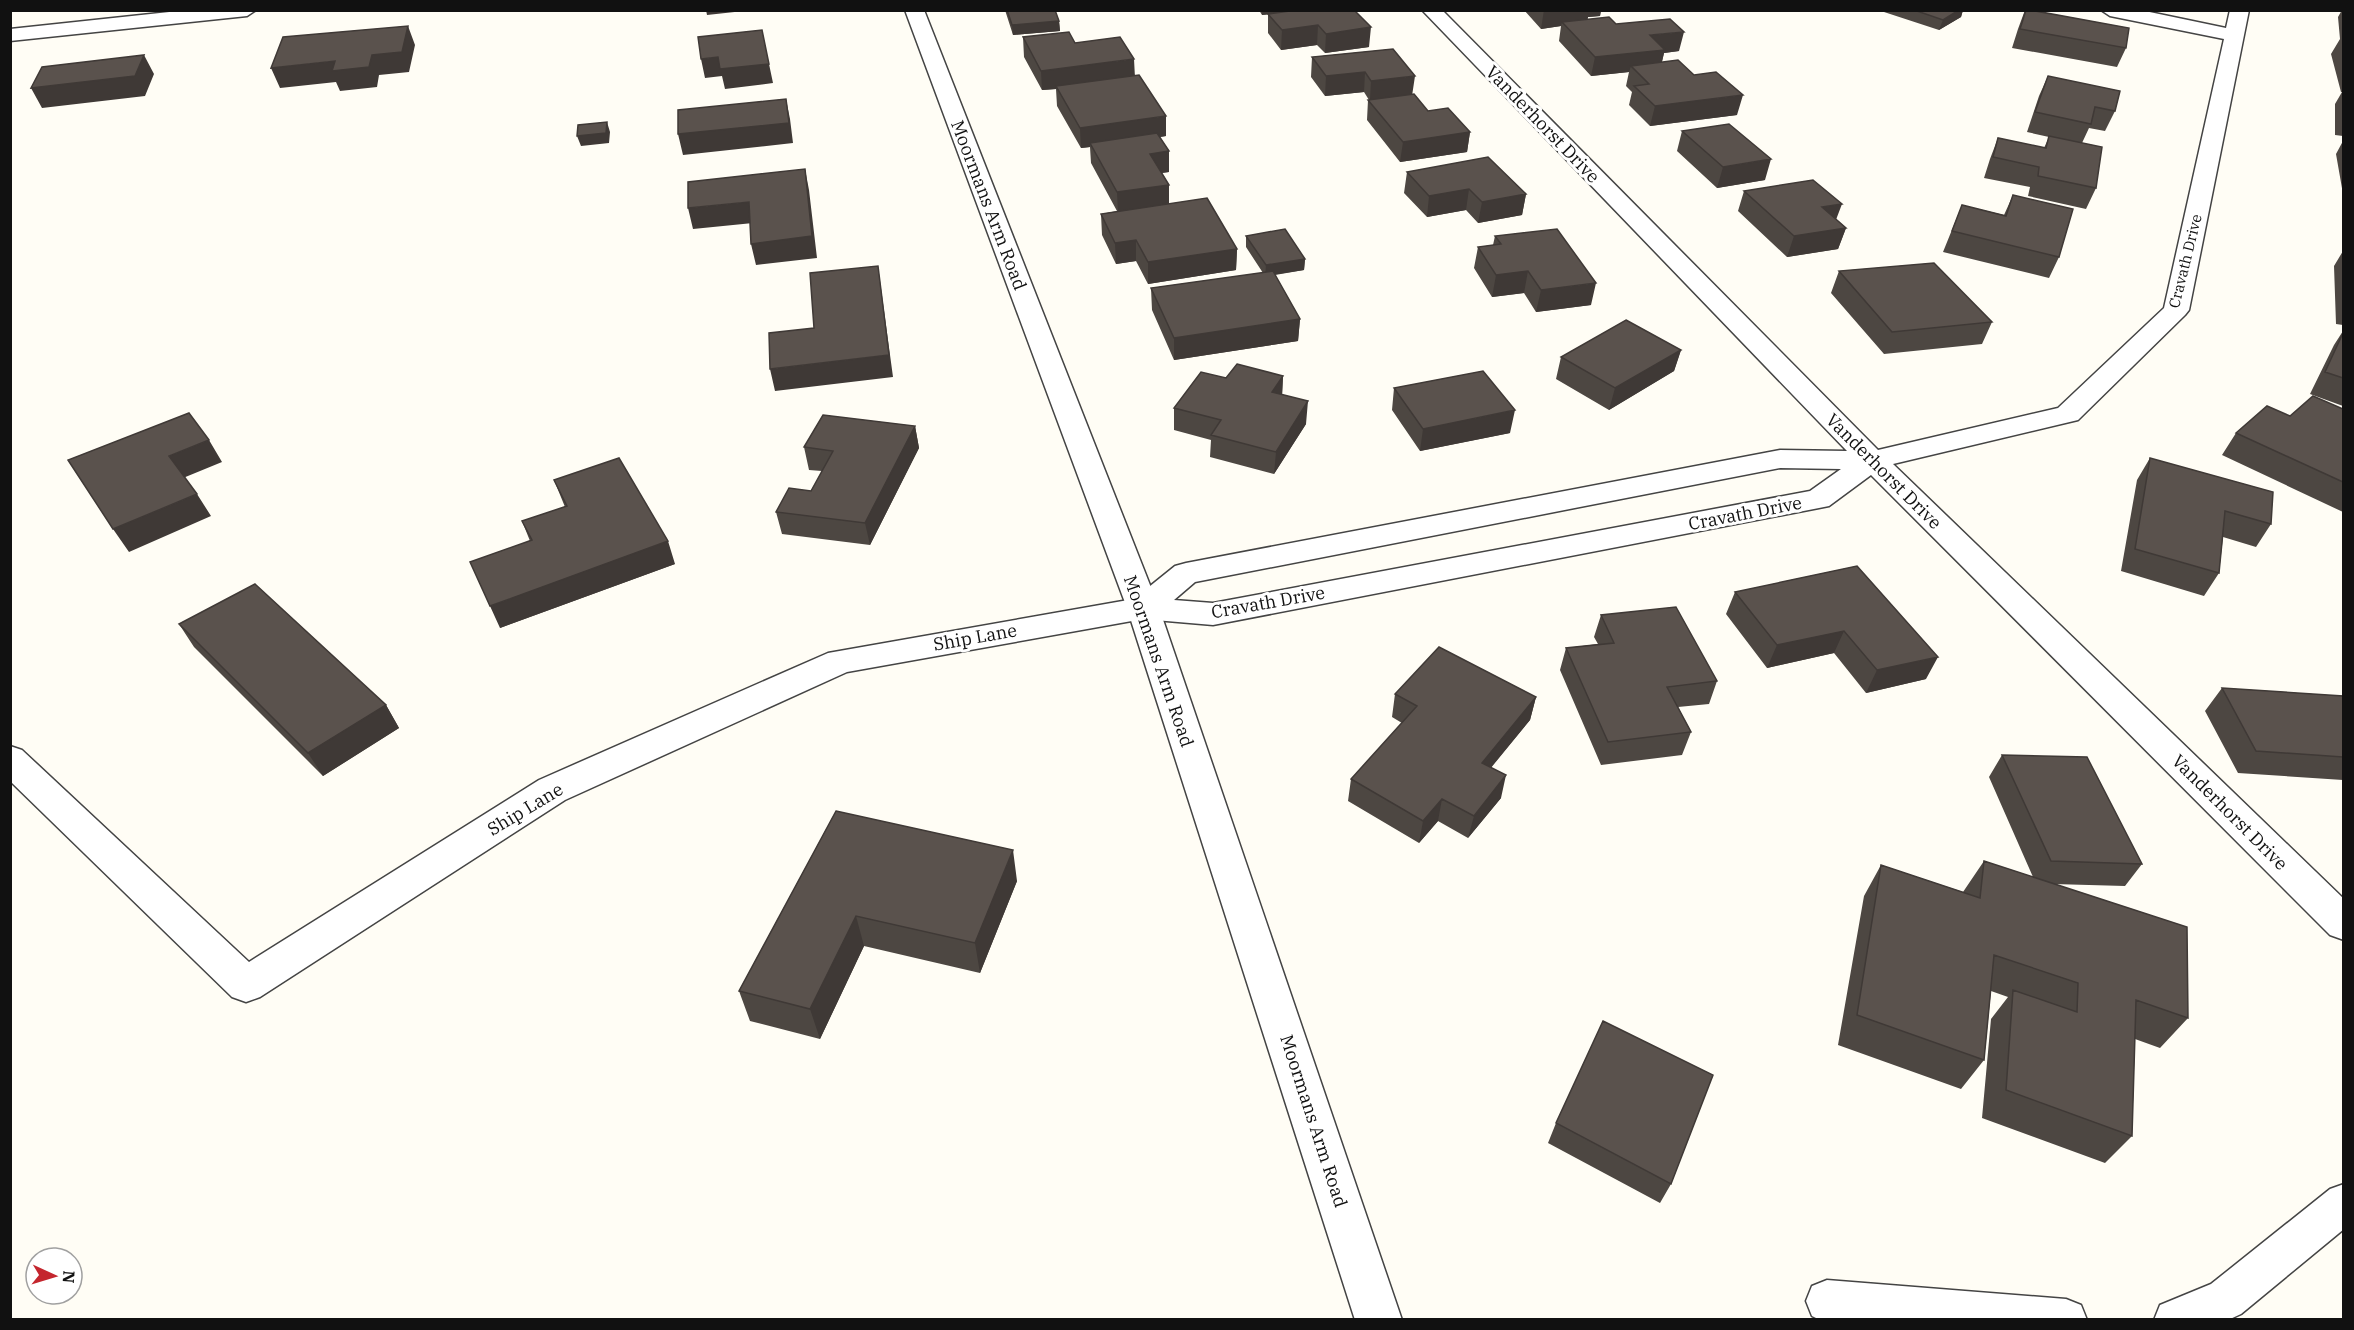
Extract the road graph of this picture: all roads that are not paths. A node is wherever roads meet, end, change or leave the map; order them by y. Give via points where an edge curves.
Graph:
1 (247, 10) edge
2 (914, 10) edge
3 (1431, 10) edge
4 (2110, 10) edge
5 (2240, 10) edge
6 (10, 36) edge
7 (2236, 36) junction
8 (1872, 460) junction
9 (1143, 608) junction
10 (10, 759) edge
11 (2343, 924) edge
12 (2343, 1203) edge
13 (1827, 1300) dead end
14 (1379, 1320) edge
15 (2066, 1320) edge
16 (2175, 1320) edge

1 - 6 street
2 - 9 street, Moormans Arm Road
3 - 8 street, Vanderhorst Drive
4 - 7 street
5 - 7 street, Cravath Drive
7 - 8 street, Cravath Drive via 2176,310 2068,414
8 - 9 street, Cravath Drive via 1780,459 1186,573
8 - 9 street, Cravath Drive via 1819,499 1213,614
8 - 11 street, Vanderhorst Drive
9 - 10 street, Ship Lane via 840,661 552,790 246,985
9 - 14 street, Moormans Arm Road
12 - 16 lane via 2226,1299
13 - 15 lane

